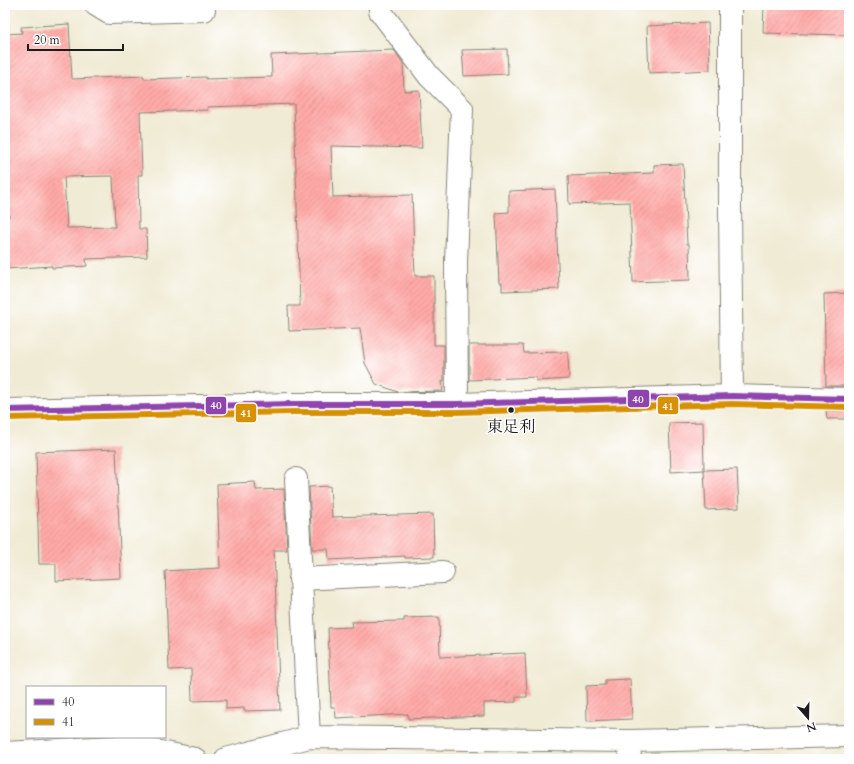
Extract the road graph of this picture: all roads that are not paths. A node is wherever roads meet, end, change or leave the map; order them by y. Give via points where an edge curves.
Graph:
1 (96, 5) edge
2 (380, 5) edge
3 (730, 5) edge
4 (204, 10) dead end
5 (732, 396) junction
6 (849, 399) edge
7 (457, 404) junction
8 (5, 410) edge
9 (296, 479) dead end
10 (443, 572) dead end
11 (300, 579) junction
12 (849, 736) edge
13 (308, 737) junction
14 (630, 750) edge
15 (5, 753) edge
16 (195, 759) edge
17 (226, 759) edge

1 - 4 street via 109,14
2 - 7 street via 380,11 429,76 462,109 456,262
3 - 5 street
5 - 6 street
5 - 7 street
7 - 8 street via 293,404
9 - 11 street
10 - 11 street
11 - 13 street
12 - 14 street
13 - 14 street
13 - 17 street
15 - 16 street via 131,746

